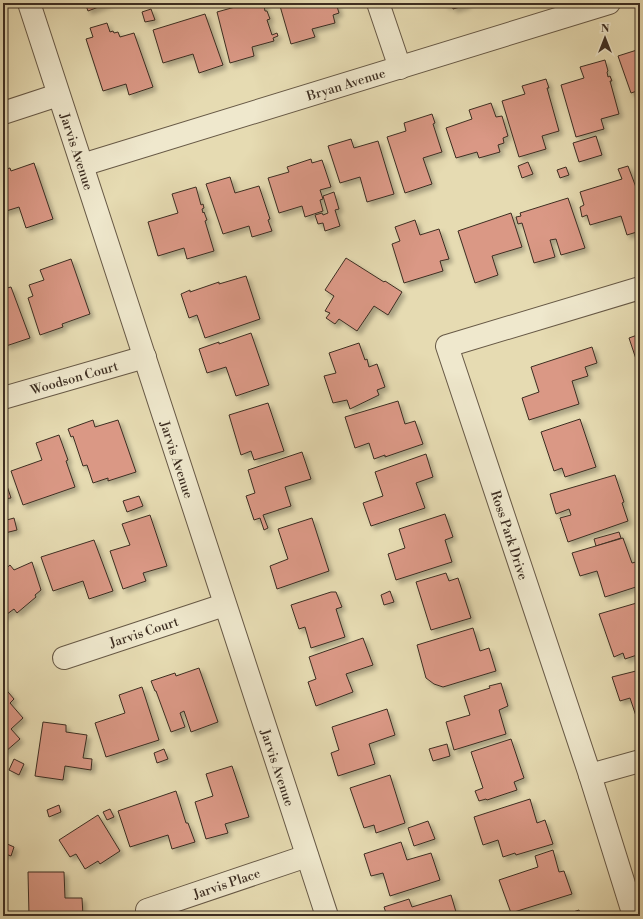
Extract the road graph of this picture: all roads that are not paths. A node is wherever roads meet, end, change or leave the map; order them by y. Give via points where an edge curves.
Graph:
1 (28, 3) edge
2 (378, 3) edge
3 (609, 3) edge
4 (400, 68) junction
5 (58, 95) junction
6 (3, 113) edge
7 (82, 165) junction
8 (640, 288) edge
9 (145, 357) junction
10 (3, 398) edge
11 (224, 605) junction
12 (64, 658) dead end
13 (640, 761) edge
14 (590, 775) junction
15 (307, 856) junction
16 (146, 910) dead end
17 (327, 916) edge
18 (634, 916) edge

1 - 5 street, Jarvis Avenue
2 - 4 street
3 - 4 street, Bryan Avenue
4 - 7 street, Bryan Avenue
5 - 6 street
5 - 7 street, Jarvis Avenue
7 - 9 street, Jarvis Avenue
8 - 14 street, Ross Park Drive via 447,346
9 - 10 street, Woodson Court
9 - 11 street, Jarvis Avenue
11 - 12 street, Jarvis Court
11 - 15 street, Jarvis Avenue
13 - 14 street
14 - 18 street, Ross Park Drive
15 - 16 street, Jarvis Place
15 - 17 street, Jarvis Avenue

